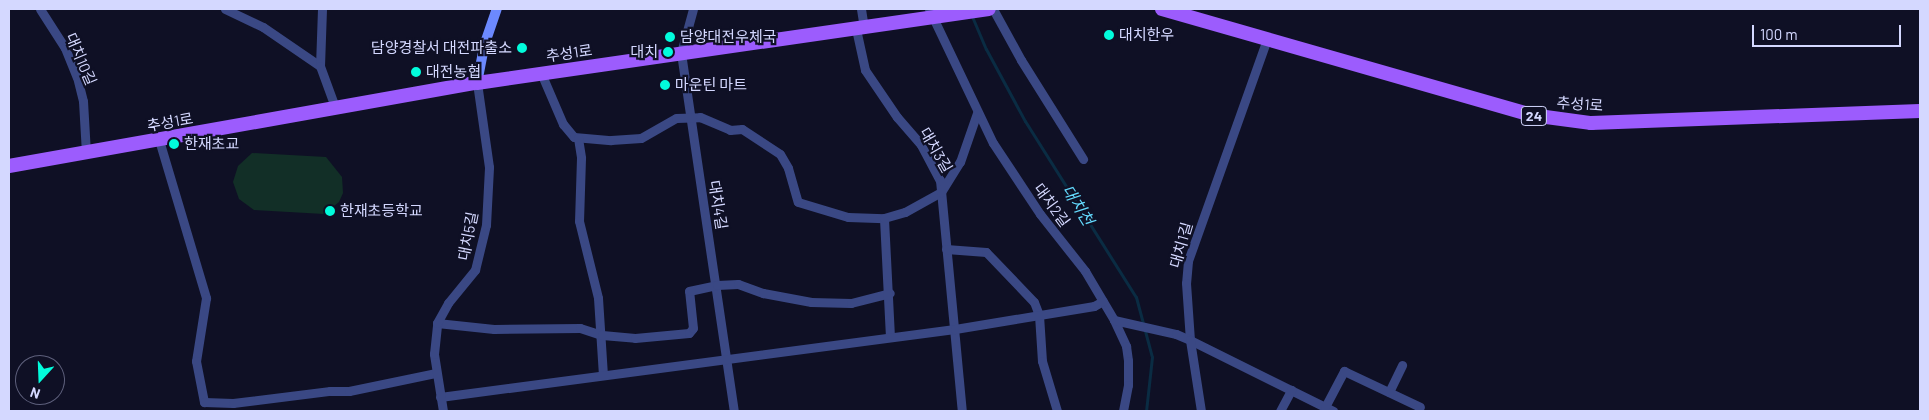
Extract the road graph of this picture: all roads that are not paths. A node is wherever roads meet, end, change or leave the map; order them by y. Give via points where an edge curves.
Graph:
1 (40, 9) edge
2 (225, 9) edge
3 (322, 9) edge
4 (496, 9) edge
5 (693, 9) edge
6 (862, 9) edge
7 (989, 9) edge
8 (993, 9) edge
9 (1162, 9) edge
10 (931, 14) edge
11 (860, 29) junction
12 (1267, 39) junction
13 (680, 53) junction
14 (320, 66) junction
15 (541, 74) junction
16 (477, 83) junction
17 (335, 108) junction
18 (1920, 110) edge
19 (977, 113) junction
20 (690, 116) junction
21 (578, 138) junction
22 (159, 140) junction
23 (86, 153) junction
24 (1083, 159) dead end
25 (9, 166) edge
26 (941, 192) junction
27 (884, 218) junction
28 (946, 249) junction
29 (717, 285) junction
30 (890, 293) junction
31 (1104, 301) junction
32 (1039, 315) junction
33 (1114, 320) junction
34 (437, 323) junction
35 (955, 329) junction
36 (602, 334) junction
37 (890, 337) junction
38 (1190, 340) junction
39 (728, 360) junction
40 (1402, 365) dead end
41 (436, 373) junction
42 (603, 375) junction
43 (1291, 390) junction
44 (1389, 392) junction
45 (440, 397) junction
46 (1420, 406) dead end
47 (1329, 409) edge
48 (443, 411) edge
49 (734, 411) edge
50 (962, 411) edge
51 (1057, 411) edge
52 (1123, 411) edge
53 (1201, 411) edge
54 (1280, 411) edge

1 - 23 street, 대치10길 via 77,77 84,101
2 - 14 street via 263,28
3 - 14 street
4 - 16 street
5 - 13 street
6 - 11 street, 대치3길
7 - 10 main road, 추성1로
8 - 24 street
9 - 12 main road, 추성1로 / 24
10 - 11 main road, 추성1로
10 - 19 street, 대치2길
11 - 13 main road, 추성1로
11 - 26 street, 대치3길 via 865,70 897,118 920,145 940,180
12 - 18 main road, 추성1로 / 24 via 1531,115 1591,123
12 - 38 street, 대치1길 via 1188,261 1186,283
13 - 15 main road, 추성1로
13 - 20 street, 대치4길
14 - 17 street
15 - 16 main road, 추성1로
15 - 21 street via 563,124
16 - 17 main road, 추성1로
16 - 34 street, 대치5길 via 489,167 483,240 475,270 448,302
17 - 22 main road, 추성1로
19 - 26 street via 960,162
19 - 31 street, 대치2길 via 1040,214 1085,270
20 - 21 street via 676,118 641,138
20 - 27 street via 730,130 742,129 765,141 780,154 788,168 798,202 848,217
20 - 29 street, 대치4길
21 - 36 street via 581,158 579,221 595,280
22 - 23 main road, 추성1로
22 - 41 street via 206,298 196,361 204,402 233,404 330,390 349,391
23 - 25 main road, 추성1로
26 - 27 street via 905,212
26 - 28 street, 대치3길
27 - 30 street
28 - 32 street via 986,252 1034,302
28 - 35 street, 대치3길
29 - 30 street via 738,284 763,293 812,302 851,303
29 - 36 street via 689,291 694,328 688,333 635,338
29 - 39 street, 대치4길
30 - 37 street
31 - 32 street via 1094,306
31 - 33 street, 대치2길
32 - 35 street
32 - 51 street via 1042,361
33 - 38 street
33 - 52 street, 대치2길 via 1126,346 1128,361
34 - 36 street via 494,328 580,328
34 - 41 street, 대치5길 via 434,341
35 - 37 street
35 - 50 street, 대치3길
36 - 42 street
37 - 39 street
38 - 43 street
38 - 53 street, 대치1길
39 - 42 street
39 - 49 street, 대치4길
40 - 44 street
41 - 45 street, 대치5길
42 - 45 street
43 - 47 street
43 - 54 street
44 - 46 street
44 - 47 street via 1344,370
45 - 48 street, 대치5길

